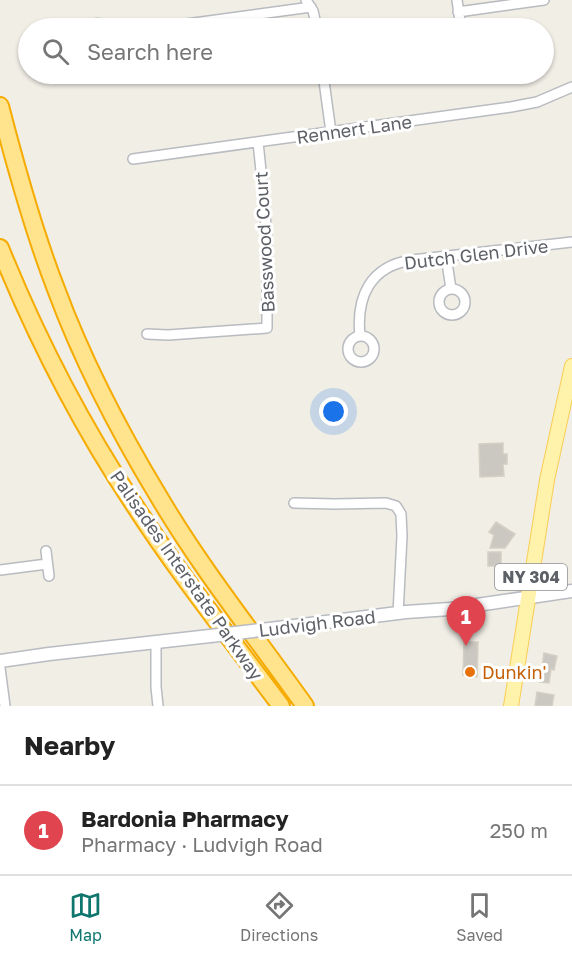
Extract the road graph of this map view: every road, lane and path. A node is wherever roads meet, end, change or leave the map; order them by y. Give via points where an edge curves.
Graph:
1 (456, 0) edge
2 (544, 0) edge
3 (308, 3) edge
4 (458, 12) junction
5 (217, 18) edge
6 (313, 18) edge
7 (459, 18) edge
8 (325, 84) edge
9 (572, 87) edge
10 (0, 106) edge
11 (332, 132) junction
12 (258, 142) junction
13 (132, 159) dead end
14 (572, 242) edge
15 (0, 248) edge
16 (446, 256) junction
17 (450, 290) dead end
18 (147, 334) dead end
19 (360, 336) dead end
20 (572, 366) edge
21 (294, 503) dead end
22 (46, 551) dead end
23 (47, 564) junction
24 (0, 570) edge
25 (49, 576) dead end
26 (572, 591) edge
27 (527, 598) junction
28 (398, 614) junction
29 (156, 642) junction
30 (0, 661) edge
31 (0, 668) edge
32 (5, 706) edge
33 (158, 706) edge
34 (281, 706) edge
35 (306, 706) edge
36 (511, 706) edge

1 - 4 street
2 - 4 street
3 - 5 street
3 - 6 street
4 - 7 street
8 - 11 street
9 - 11 street, Rennert Lane via 537,102
10 - 35 highway, Palisades Interstate Parkway via 46,263 108,408 173,521
11 - 12 street, Rennert Lane
12 - 13 street, Rennert Lane
12 - 18 street, Basswood Court via 267,239 267,328
14 - 16 street, Dutch Glen Drive
15 - 34 highway, Palisades Interstate Parkway via 54,367 114,474 163,548
16 - 17 street
16 - 19 street, Dutch Glen Drive via 399,263 376,277 360,303
20 - 27 main road, NY 304 via 550,461
21 - 28 street via 396,506 402,536
22 - 23 street
23 - 24 street
23 - 25 street
26 - 27 street, Ludvigh Road
27 - 28 street, Ludvigh Road
27 - 36 main road, NY 304
28 - 29 street, Ludvigh Road, bridge
29 - 30 street, Ludvigh Road
29 - 33 street
31 - 32 street

